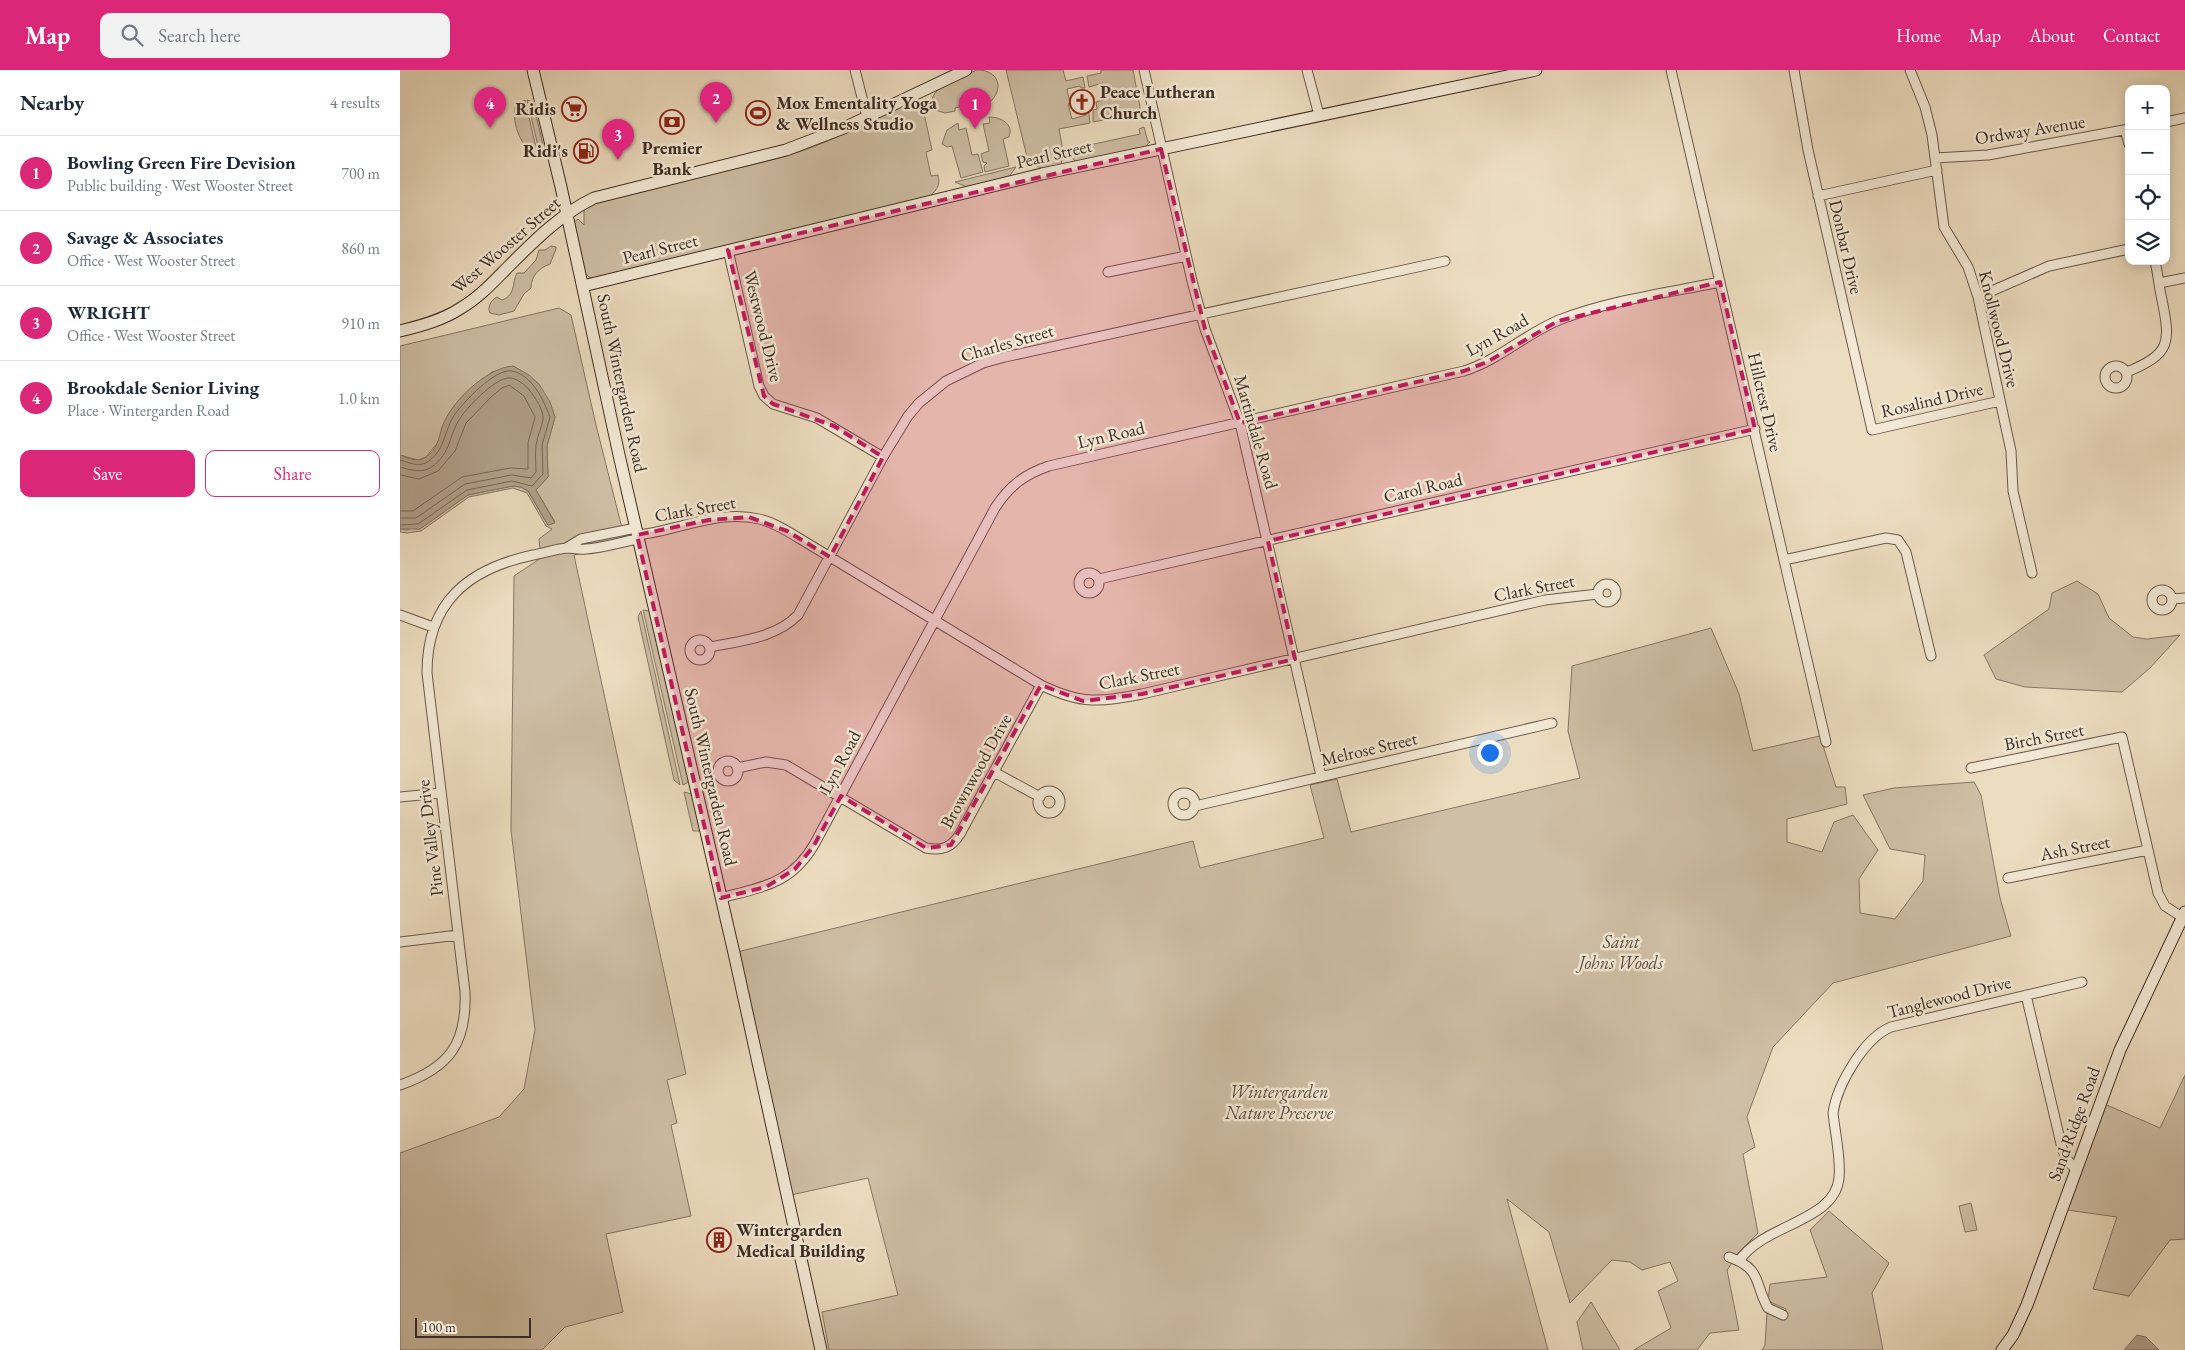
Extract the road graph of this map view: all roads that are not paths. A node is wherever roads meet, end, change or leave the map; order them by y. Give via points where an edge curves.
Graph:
1 (534, 70) edge
2 (855, 70) edge
3 (966, 70) edge
4 (1144, 70) edge
5 (1307, 70) edge
6 (1536, 70) edge
7 (1671, 70) edge
8 (1794, 70) edge
9 (1910, 70) edge
10 (1493, 74) edge
11 (1319, 116) junction
12 (867, 117) junction
13 (2185, 118) edge
14 (2170, 121) edge
15 (2125, 130) edge
16 (1161, 148) junction
17 (1936, 158) junction
18 (1937, 170) junction
19 (1818, 196) junction
20 (567, 213) junction
21 (728, 250) junction
22 (2125, 250) edge
23 (1186, 256) junction
24 (1445, 261) dead end
25 (2156, 265) edge
26 (1108, 272) dead end
27 (2185, 278) edge
28 (1720, 282) junction
29 (2159, 283) junction
30 (583, 286) junction
31 (1978, 297) junction
32 (1201, 313) junction
33 (400, 331) edge
34 (2127, 372) dead end
35 (2000, 401) junction
36 (1240, 423) junction
37 (1755, 429) junction
38 (1872, 430) joint
39 (883, 456) junction
40 (637, 534) junction
41 (1268, 541) junction
42 (830, 557) junction
43 (1784, 560) junction
44 (2032, 573) dead end
45 (1098, 580) dead end
46 (1598, 594) dead end
47 (2185, 598) edge
48 (2172, 599) dead end
49 (400, 615) edge
50 (934, 621) junction
51 (433, 627) junction
52 (710, 647) dead end
53 (1931, 656) dead end
54 (1295, 659) junction
55 (1042, 685) junction
56 (1552, 723) dead end
57 (1826, 742) dead end
58 (737, 768) dead end
59 (1971, 768) dead end
60 (994, 772) junction
61 (1322, 776) junction
62 (440, 793) junction
63 (841, 796) junction
64 (400, 797) edge
65 (1040, 797) dead end
66 (1195, 806) dead end
67 (2148, 850) junction
68 (2008, 878) dead end
69 (721, 898) junction
70 (2184, 914) edge
71 (458, 935) junction
72 (400, 942) edge
73 (2082, 982) dead end
74 (2026, 995) junction
75 (400, 1085) edge
76 (2076, 1170) junction
77 (1729, 1257) dead end
78 (1739, 1261) junction
79 (1783, 1315) dead end
80 (821, 1350) edge
81 (2002, 1350) edge

1 - 20 street, South Wintergarden Road
2 - 12 street
3 - 12 street, West Wooster Street
4 - 16 street, Martindale Road
5 - 11 street
6 - 10 street, Pearl Street
7 - 28 street, Hillcrest Drive
8 - 19 street, Donbar Drive
9 - 17 street, Knollwood Drive via 1925,107
10 - 11 street, Pearl Street
11 - 16 street, Pearl Street
12 - 20 street, West Wooster Street via 786,150 610,192
13 - 14 street
15 - 17 street, Ordway Avenue via 1988,155
16 - 21 street, Pearl Street
16 - 23 street, Martindale Road
17 - 18 street, Knollwood Drive
18 - 19 street
18 - 31 street, Knollwood Drive via 1944,227 1968,267
19 - 38 street, Donbar Drive
20 - 30 street, South Wintergarden Road
20 - 33 street, West Wooster Street via 462,308 436,321
21 - 30 street, Pearl Street
21 - 39 street, Westwood Drive via 764,396 773,404 834,426
22 - 31 street via 2049,266
23 - 26 street
23 - 32 street, Martindale Road
24 - 32 street, Charles Street
25 - 29 street
27 - 29 street
28 - 36 street, Lyn Road via 1610,305 1558,320 1487,362 1464,371
28 - 37 street, Hillcrest Drive
29 - 34 street via 2167,326 2164,346 2150,362
30 - 40 street, South Wintergarden Road
31 - 35 street, Knollwood Drive
32 - 36 street, Martindale Road
32 - 39 street, Charles Street via 1005,357 961,372 919,403
35 - 38 street, Rosalind Drive
35 - 44 street, Knollwood Drive via 2011,451 2013,491
36 - 41 street, Martindale Road
36 - 50 street, Lyn Road via 1049,466 1022,478 995,508
37 - 41 street, Carol Road
37 - 43 street, Hillcrest Drive
39 - 42 street, Charles Street
40 - 42 street, Clark Street via 726,517 749,517 771,523
40 - 51 street, Pine Valley Drive via 585,550 566,548 503,563 477,575 450,598
40 - 69 street, South Wintergarden Road
41 - 45 street, Carol Road
41 - 54 street, Martindale Road
42 - 50 street, Clark Street
42 - 52 street, Charles Street via 804,606 789,623 762,636
43 - 53 street via 1886,538 1898,540 1908,561
43 - 57 street, Hillcrest Drive
46 - 54 street, Clark Street via 1545,600
47 - 48 street
49 - 51 street
50 - 55 street, Clark Street
50 - 63 street, Lyn Road
51 - 62 street, Pine Valley Drive via 427,673
54 - 55 street, Clark Street via 1111,700 1072,698
54 - 61 street, Martindale Road
55 - 60 street, Brownwood Drive
56 - 61 street, Melrose Street
58 - 63 street, Brownwood Drive via 761,762 780,763
59 - 67 street, Birch Street via 2122,737
60 - 63 street, Brownwood Drive via 956,841 940,850 926,848
60 - 65 street
61 - 66 street, Melrose Street
62 - 64 street
62 - 71 street, Pine Valley Drive
63 - 69 street, Lyn Road via 813,847 795,869 766,887
67 - 68 street, Ash Street
67 - 70 street via 2161,901 2170,911
69 - 80 street, South Wintergarden Road
70 - 76 street, Sand Ridge Road via 2120,1050
71 - 72 street
71 - 75 street, Pine Valley Drive via 466,1009 463,1032 452,1052 436,1068
73 - 74 street, Tanglewood Drive
74 - 76 street via 2062,1148
74 - 78 street, Tanglewood Drive via 1891,1027 1874,1037 1862,1051 1834,1104 1839,1172 1838,1186 1832,1198 1809,1216 1755,1242
76 - 81 street, Sand Ridge Road via 2027,1305
77 - 78 street
78 - 79 street via 1756,1276 1768,1308

